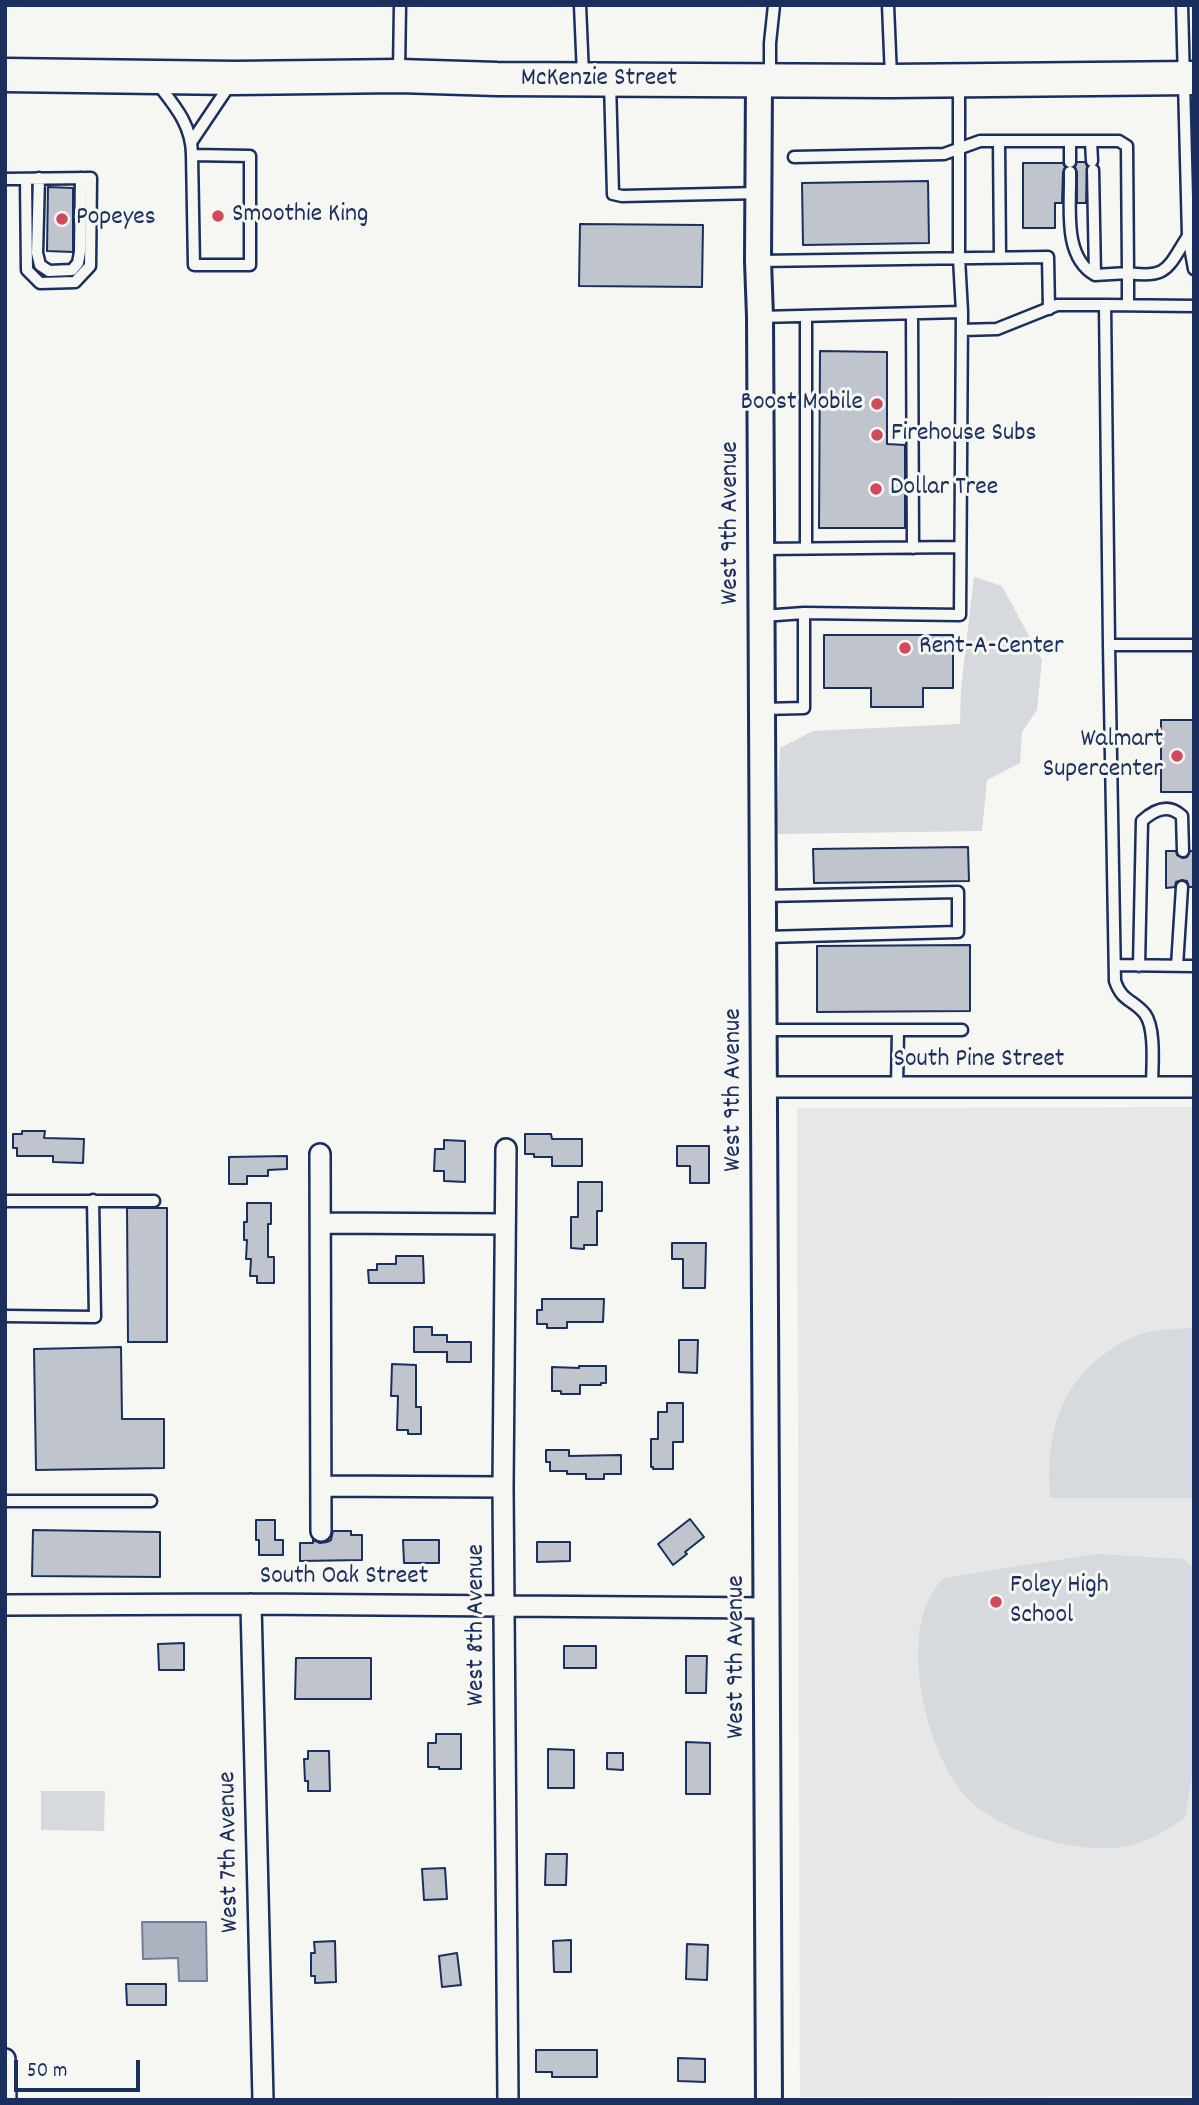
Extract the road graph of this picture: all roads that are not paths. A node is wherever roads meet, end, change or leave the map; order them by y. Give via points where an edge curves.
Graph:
1 (400, 5) edge
2 (580, 5) edge
3 (774, 5) edge
4 (888, 5) edge
5 (1182, 5) edge
6 (5, 75) edge
7 (399, 76) junction
8 (152, 77) junction
9 (235, 78) junction
10 (1189, 78) edge
11 (596, 80) junction
12 (764, 80) junction
13 (959, 80) junction
14 (891, 81) junction
15 (192, 141) junction
16 (999, 141) junction
17 (1070, 141) junction
18 (1091, 141) junction
19 (960, 147) junction
20 (192, 155) junction
21 (794, 157) dead end
22 (38, 178) junction
23 (81, 178) junction
24 (5, 179) edge
25 (26, 179) junction
26 (760, 193) junction
27 (1191, 236) edge
28 (960, 258) junction
29 (1000, 258) junction
30 (758, 261) junction
31 (1194, 268) edge
32 (1128, 273) junction
33 (1095, 275) junction
34 (1105, 305) junction
35 (1129, 305) junction
36 (1194, 306) edge
37 (1049, 309) junction
38 (962, 312) junction
39 (912, 314) junction
40 (806, 316) junction
41 (760, 317) junction
42 (962, 330) junction
43 (960, 547) junction
44 (914, 548) junction
45 (761, 549) junction
46 (806, 549) junction
47 (804, 613) junction
48 (762, 616) junction
49 (1109, 645) junction
50 (1194, 645) edge
51 (762, 709) junction
52 (1183, 851) dead end
53 (1182, 887) dead end
54 (764, 896) junction
55 (765, 937) junction
56 (1115, 965) junction
57 (1139, 966) junction
58 (1177, 966) junction
59 (1194, 966) edge
60 (764, 1030) junction
61 (898, 1030) junction
62 (962, 1030) dead end
63 (765, 1087) junction
64 (897, 1087) junction
65 (1153, 1087) junction
66 (1194, 1087) edge
67 (506, 1149) dead end
68 (320, 1154) dead end
69 (93, 1200) junction
70 (5, 1201) edge
71 (154, 1201) dead end
72 (321, 1223) junction
73 (505, 1224) junction
74 (5, 1316) edge
75 (322, 1486) junction
76 (503, 1487) junction
77 (5, 1501) edge
78 (151, 1501) dead end
79 (321, 1531) dead end
80 (251, 1604) junction
81 (5, 1605) edge
82 (504, 1605) junction
83 (767, 1608) junction
84 (5, 2059) edge
85 (6, 2100) edge
86 (263, 2100) edge
87 (508, 2100) edge
88 (769, 2100) edge

1 - 7 lane
2 - 11 lane
3 - 12 lane
4 - 14 lane
5 - 10 lane
6 - 8 main road, McKenzie Street
7 - 9 main road, McKenzie Street
7 - 11 main road, McKenzie Street
8 - 9 main road, McKenzie Street
8 - 15 lane via 183,117
9 - 15 lane
10 - 13 main road, McKenzie Street
10 - 27 lane
11 - 12 main road, McKenzie Street
11 - 26 lane via 613,194
12 - 14 main road, McKenzie Street
12 - 26 street, West 9th Avenue
13 - 14 main road, McKenzie Street
13 - 19 lane
15 - 20 lane
16 - 17 lane
16 - 19 lane
16 - 29 lane
17 - 18 lane
17 - 33 lane via 1072,243 1085,269
18 - 32 lane via 1119,141 1127,146
18 - 33 lane
19 - 21 lane via 944,155
19 - 28 lane
20 - 20 lane via 194,265 250,265 250,156
22 - 23 lane
22 - 23 lane via 37,253 40,265 49,271 72,270 78,262
22 - 25 lane
23 - 25 lane via 91,178 90,266 75,282 40,283 27,270
24 - 25 lane
26 - 30 street, West 9th Avenue
27 - 31 lane
27 - 32 lane via 1166,269 1154,275
28 - 29 lane
28 - 30 lane
28 - 38 lane
29 - 37 lane via 1048,257
30 - 41 street, West 9th Avenue
32 - 33 lane
32 - 35 lane
34 - 35 lane
34 - 37 lane
34 - 49 lane
35 - 36 lane
37 - 42 lane via 997,328
38 - 39 lane
38 - 42 lane
39 - 40 lane
39 - 44 lane
40 - 41 lane
40 - 46 lane
41 - 45 street, West 9th Avenue
42 - 43 lane
43 - 44 lane
43 - 47 lane via 960,615
44 - 46 lane
45 - 46 lane
45 - 48 street, West 9th Avenue
47 - 48 lane
47 - 51 lane via 804,708
48 - 51 street, West 9th Avenue
49 - 50 lane
49 - 56 lane
51 - 54 street, West 9th Avenue
52 - 57 lane via 1182,816 1175,809 1152,812 1142,821
53 - 58 lane
54 - 55 street, West 9th Avenue
54 - 55 lane via 958,892 958,932
55 - 60 street, West 9th Avenue
56 - 57 lane
56 - 65 lane via 1119,993 1144,1013 1150,1025
57 - 58 lane
58 - 59 lane
60 - 61 lane
60 - 63 street, West 9th Avenue
61 - 62 lane
61 - 64 lane
63 - 64 street, South Pine Street
63 - 83 street, West 9th Avenue
64 - 65 street, South Pine Street
65 - 66 street, South Pine Street
67 - 73 street, West 8th Avenue
68 - 72 street
69 - 70 lane
69 - 71 lane
69 - 74 lane via 95,1317
72 - 73 street
72 - 75 street
73 - 76 street, West 8th Avenue
75 - 76 street
75 - 79 street
76 - 82 street, West 8th Avenue
77 - 78 lane
80 - 81 street, South Oak Street
80 - 82 street, South Oak Street
80 - 86 street, West 7th Avenue
82 - 83 street, South Oak Street
82 - 87 street, West 8th Avenue
83 - 88 street, West 9th Avenue
84 - 85 street

